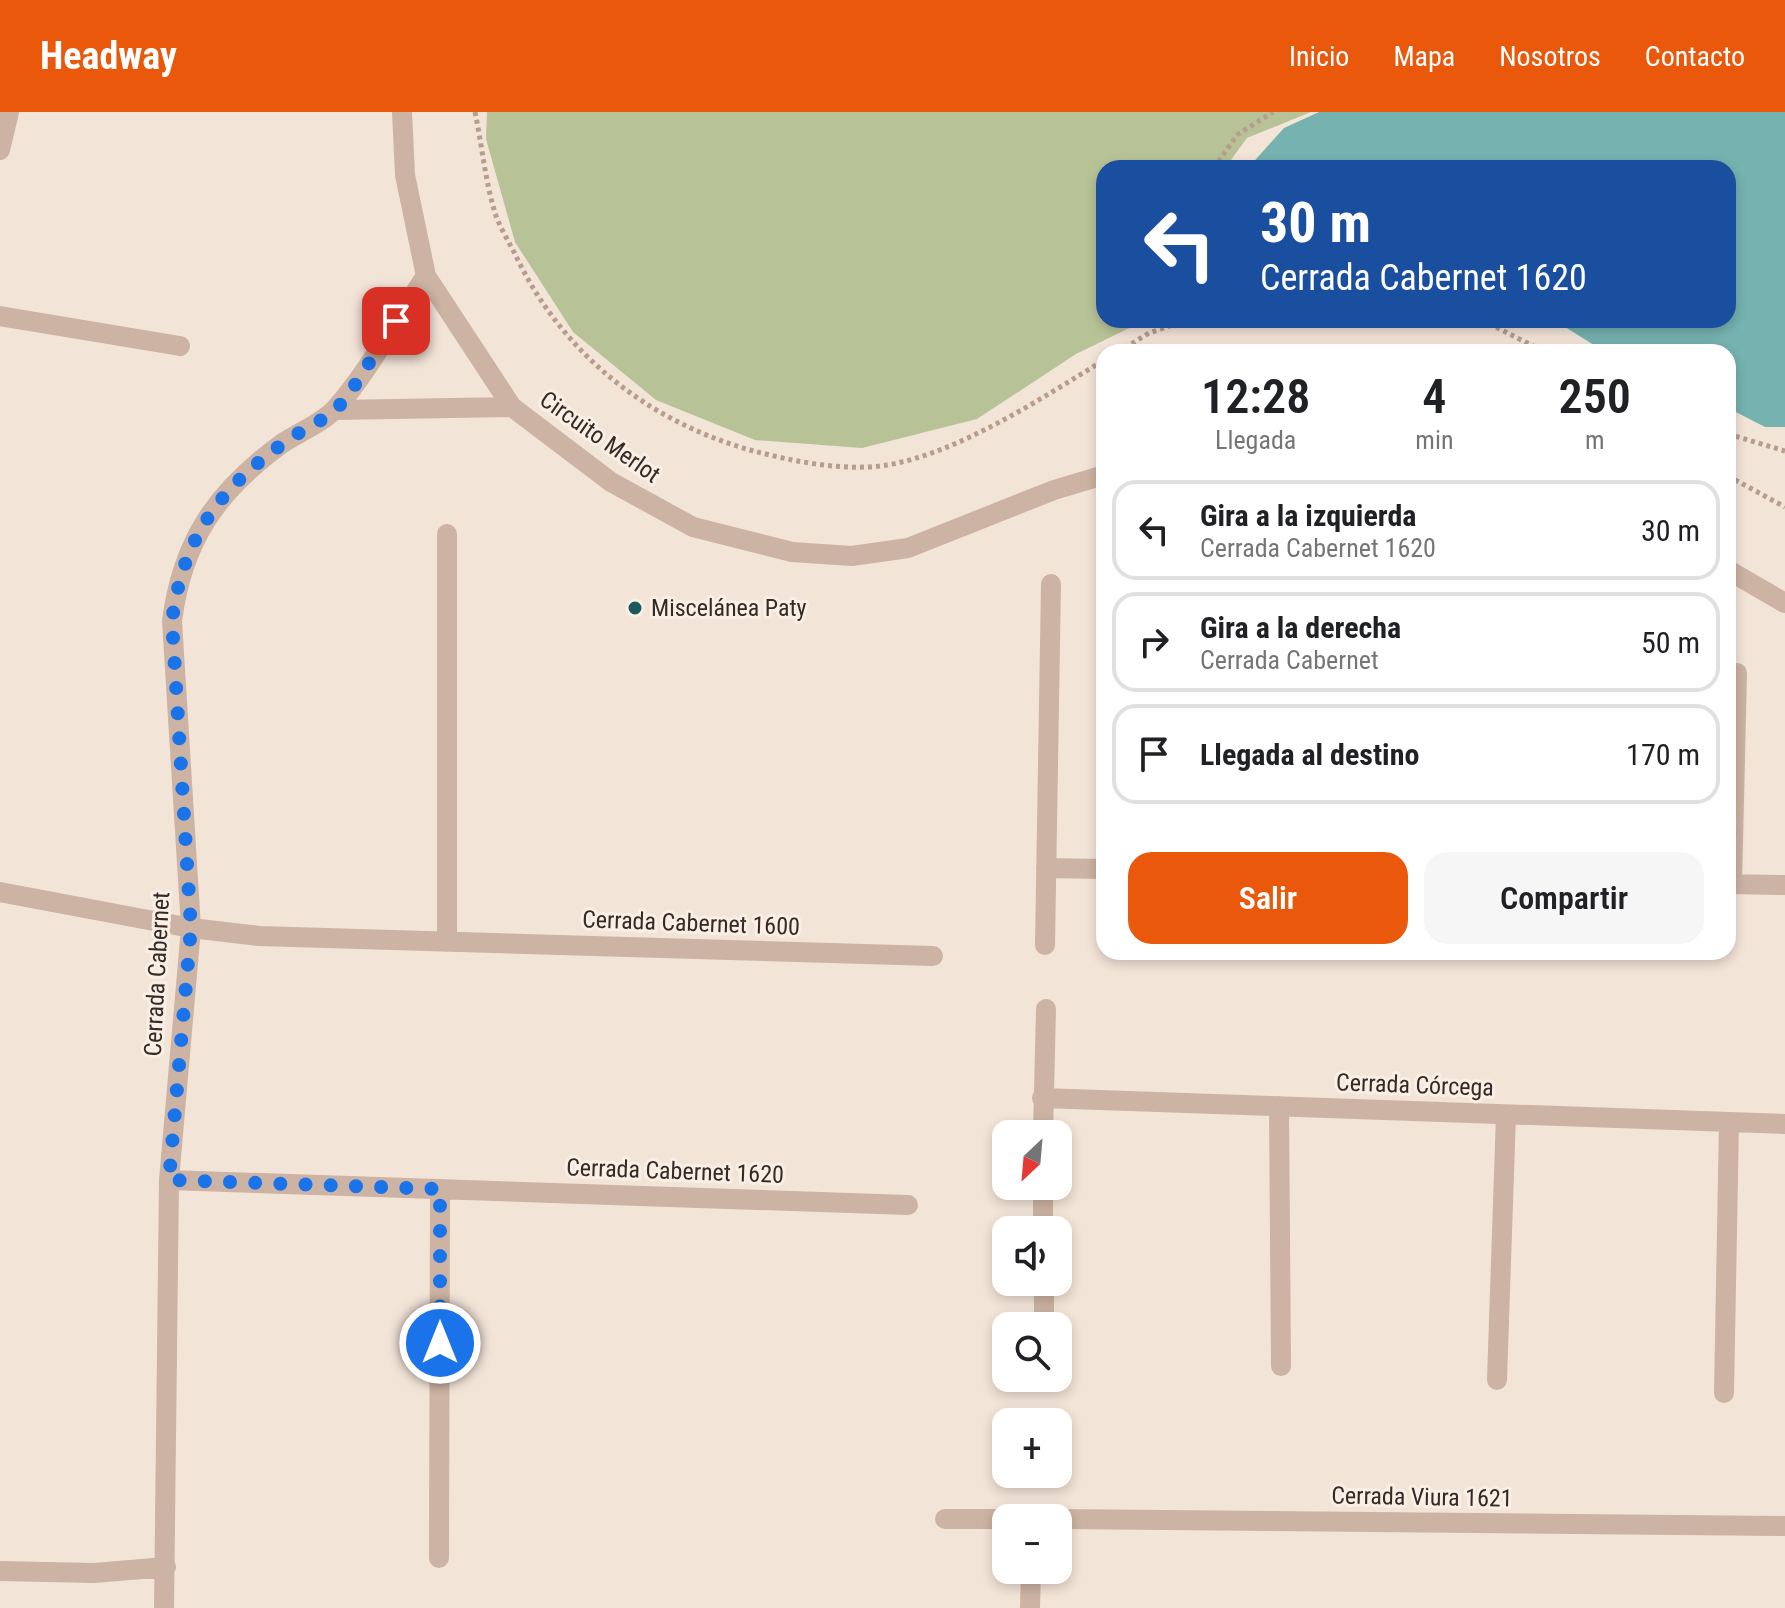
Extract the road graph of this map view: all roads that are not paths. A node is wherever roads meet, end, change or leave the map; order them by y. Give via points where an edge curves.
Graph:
1 (9, 112) edge
2 (402, 112) edge
3 (0, 150) edge
4 (426, 276) junction
5 (0, 316) edge
6 (180, 346) dead end
7 (512, 407) junction
8 (335, 410) junction
9 (1096, 477) edge
10 (447, 534) dead end
11 (1736, 575) edge
12 (1051, 584) dead end
13 (1785, 603) edge
14 (1737, 673) dead end
15 (1736, 703) edge
16 (1046, 868) junction
17 (1096, 869) edge
18 (1736, 884) edge
19 (1785, 885) edge
20 (0, 892) edge
21 (191, 928) junction
22 (447, 942) junction
23 (1045, 945) dead end
24 (933, 956) dead end
25 (1046, 1009) dead end
26 (1042, 1098) junction
27 (1279, 1106) junction
28 (1506, 1115) junction
29 (1043, 1120) edge
30 (1729, 1122) junction
31 (1785, 1124) edge
32 (169, 1180) junction
33 (440, 1189) junction
34 (908, 1205) dead end
35 (1281, 1366) dead end
36 (1497, 1380) dead end
37 (1724, 1393) dead end
38 (945, 1519) dead end
39 (992, 1519) edge
40 (1072, 1519) edge
41 (1785, 1526) edge
42 (439, 1558) dead end
43 (166, 1567) junction
44 (0, 1571) edge
45 (1031, 1584) edge
46 (164, 1608) edge
47 (1030, 1608) edge

1 - 3 street
2 - 4 street, Circuito Merlot via 405,175
4 - 7 street, Circuito Merlot
4 - 8 street, Cerrada Cabernet
5 - 6 street
7 - 8 street
7 - 9 street, Circuito Merlot via 611,482 693,527 792,552 852,556 908,548
8 - 21 street, Cerrada Cabernet via 264,457 229,488 207,514 177,584 172,621
10 - 22 street
11 - 13 street
12 - 16 street
14 - 15 street
16 - 17 street
16 - 23 street
18 - 19 street
20 - 21 street, Cerrada Cabernet 1600
21 - 22 street, Cerrada Cabernet 1600 via 259,936
21 - 32 street, Cerrada Cabernet
22 - 24 street, Cerrada Cabernet 1600
25 - 26 street
26 - 27 street, Cerrada Córcega
26 - 29 street
27 - 28 street, Cerrada Córcega
27 - 35 street
28 - 30 street, Cerrada Córcega
28 - 36 street
30 - 31 street, Cerrada Córcega
30 - 37 street
32 - 33 street, Cerrada Cabernet 1620
32 - 43 street, Cerrada Cabernet
33 - 34 street, Cerrada Cabernet 1620
33 - 42 street
38 - 39 street
40 - 41 street, Cerrada Viura 1621
43 - 44 street via 94,1573
43 - 46 street, Cerrada Cabernet
45 - 47 street

